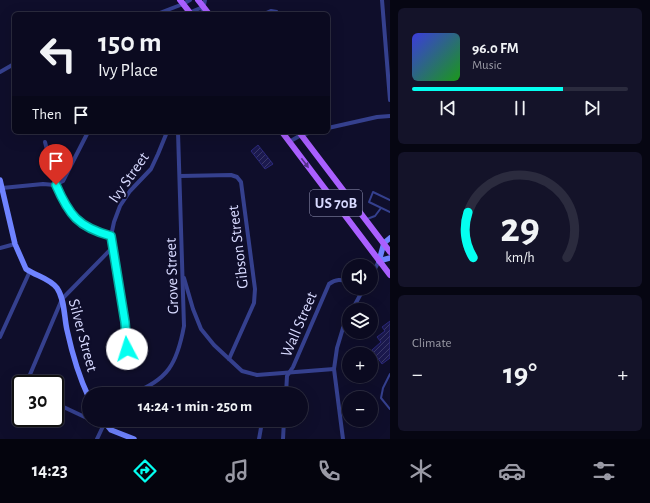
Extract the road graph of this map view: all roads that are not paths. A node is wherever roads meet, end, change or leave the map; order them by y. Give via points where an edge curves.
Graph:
1 (190, 0) edge
2 (198, 0) edge
3 (206, 0) edge
4 (382, 0) edge
5 (182, 2) edge
6 (203, 7) junction
7 (161, 12) edge
8 (188, 12) edge
9 (193, 12) edge
10 (202, 12) edge
11 (207, 12) edge
12 (266, 12) edge
13 (277, 12) edge
14 (12, 65) edge
15 (0, 72) edge
16 (390, 100) edge
17 (390, 116) edge
18 (330, 128) edge
19 (87, 134) edge
20 (165, 134) edge
21 (178, 134) edge
22 (283, 134) edge
23 (299, 134) edge
24 (301, 134) edge
25 (45, 142) dead end
26 (289, 142) junction
27 (180, 176) junction
28 (0, 180) edge
29 (56, 185) junction
30 (2, 188) junction
31 (388, 201) edge
32 (383, 208) junction
33 (390, 212) edge
34 (366, 220) junction
35 (111, 236) junction
36 (390, 238) edge
37 (384, 243) junction
38 (15, 244) junction
39 (0, 248) edge
40 (112, 248) junction
41 (390, 252) edge
42 (390, 258) edge
43 (379, 261) junction
44 (30, 271) junction
45 (183, 274) junction
46 (390, 275) edge
47 (342, 279) edge
48 (62, 299) junction
49 (342, 333) edge
50 (0, 337) edge
51 (229, 359) junction
52 (128, 362) dead end
53 (334, 369) junction
54 (290, 372) junction
55 (390, 374) edge
56 (30, 375) edge
57 (85, 387) edge
58 (148, 387) edge
59 (286, 387) edge
60 (64, 407) edge
61 (390, 409) edge
62 (82, 415) edge
63 (102, 427) edge
64 (109, 427) edge
65 (261, 427) edge
66 (284, 427) edge
67 (97, 439) edge
68 (134, 439) edge
69 (259, 439) edge
70 (283, 439) edge
71 (343, 439) edge

1 - 5 street
2 - 6 main road
3 - 6 street
4 - 16 street
5 - 7 street
5 - 8 main road
6 - 9 street
6 - 10 street
6 - 11 main road
12 - 13 lane
14 - 15 street
17 - 18 street
19 - 29 street via 63,181
20 - 35 street, Ivy Street via 151,169 120,206
21 - 27 street, Grove Street
22 - 26 main road, US 70B
23 - 26 street
24 - 34 main road, US 70B
25 - 29 street
26 -> 43 main road, US 70B
27 - 45 street, Grove Street
27 - 51 street, Gibson Street via 231,175 237,177 240,182 255,289 254,303
28 - 30 street
29 - 30 street
29 - 35 street via 72,216 98,233
30 - 38 street
31 - 32 lane via 374,192 369,202
32 - 33 lane
32 - 34 lane
34 - 37 main road, US 70B
35 - 40 street, Ivy Street
36 - 37 street
37 - 41 main road, US 70B
37 - 43 street
38 - 39 street
38 - 44 street via 26,269
40 - 48 street
40 - 52 street, Ivy Street via 125,322
42 - 43 street
43 - 46 main road, US 70B
44 - 48 street, Silver Street via 52,283
44 - 50 street
45 - 51 street via 201,329
45 - 58 street, Grove Street via 184,326 181,343 172,365 161,379
47 - 54 street, Wall Street via 329,284
48 - 56 street
48 - 57 street, Silver Street via 71,346
49 - 53 street
51 - 54 street via 242,372 257,375
53 - 54 street
53 - 71 street
54 - 59 street, Wall Street
55 - 61 lane via 381,398
60 - 62 street
63 - 67 street
64 - 68 street
65 - 69 street
66 - 70 street

